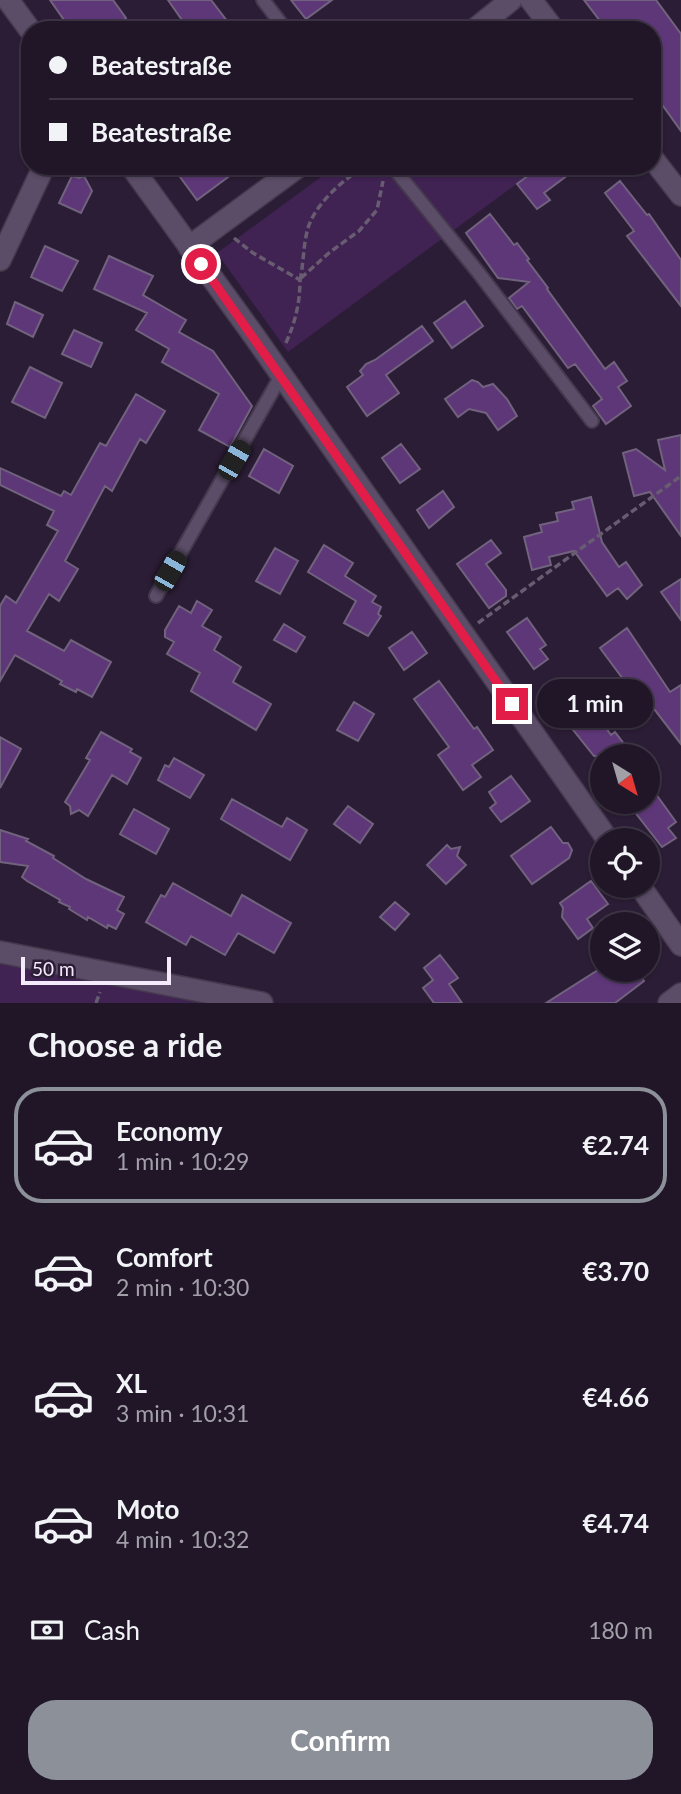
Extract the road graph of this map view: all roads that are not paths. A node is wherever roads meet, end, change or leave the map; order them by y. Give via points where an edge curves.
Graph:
1 (8, 0) edge
2 (263, 0) edge
3 (511, 0) edge
4 (531, 0) edge
5 (23, 21) edge
6 (279, 21) edge
7 (485, 21) edge
8 (547, 21) edge
9 (661, 169) edge
10 (40, 175) edge
11 (138, 175) edge
12 (287, 175) edge
13 (393, 175) edge
14 (681, 195) edge
15 (190, 247) junction
16 (0, 260) edge
17 (278, 371) junction
18 (592, 421) dead end
19 (156, 596) dead end
20 (599, 828) edge
21 (648, 898) edge
22 (681, 944) edge
23 (0, 952) edge
24 (681, 994) edge
25 (262, 1003) edge
26 (668, 1003) edge

1 - 5 street
2 - 6 lane
3 - 7 street
4 - 8 street
9 - 14 street
10 - 16 street
11 - 15 street
12 - 15 street
13 - 18 lane via 478,272
15 - 17 street
17 - 19 lane
17 - 20 street
21 - 22 street
23 - 25 street
24 - 26 street

